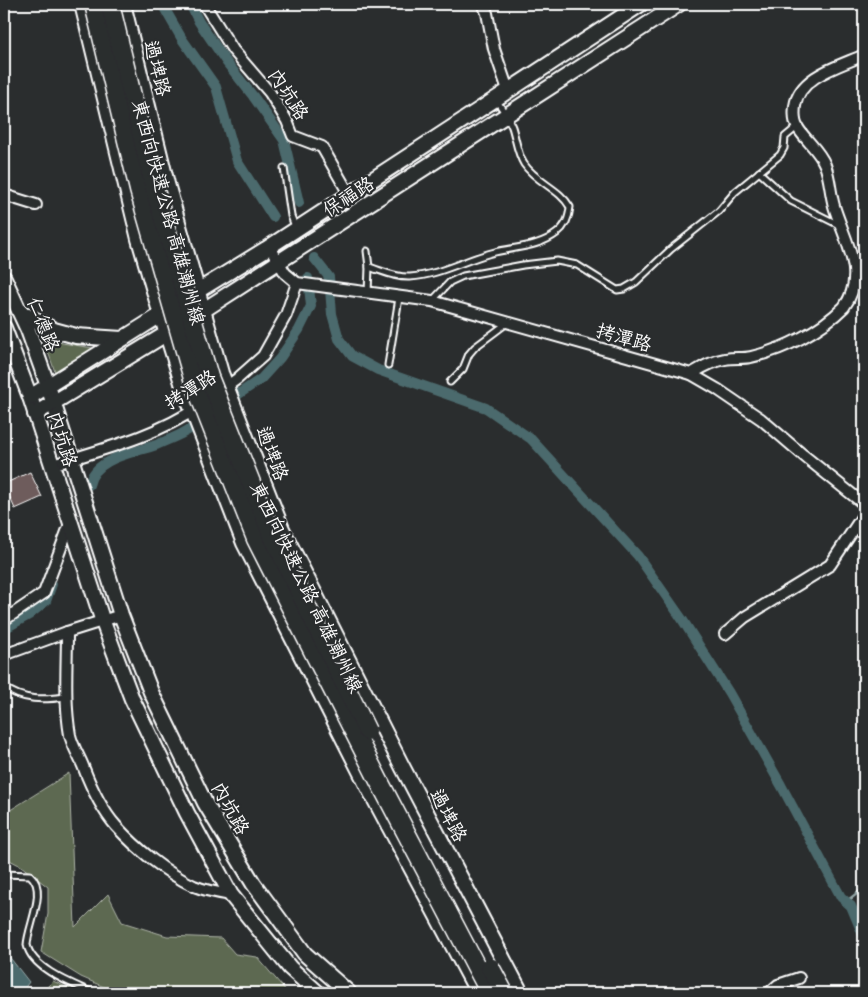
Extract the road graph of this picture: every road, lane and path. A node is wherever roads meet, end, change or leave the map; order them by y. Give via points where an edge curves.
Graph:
1 (82, 4) edge
2 (94, 4) edge
3 (110, 4) edge
4 (123, 4) edge
5 (204, 4) edge
6 (483, 4) edge
7 (641, 4) edge
8 (679, 4) edge
9 (864, 55) edge
10 (508, 90) junction
11 (496, 98) junction
12 (506, 115) junction
13 (797, 127) junction
14 (284, 168) dead end
15 (759, 172) junction
16 (349, 194) junction
17 (4, 195) edge
18 (36, 205) dead end
19 (841, 226) junction
20 (296, 230) junction
21 (270, 247) junction
22 (366, 251) dead end
23 (279, 262) junction
24 (861, 264) edge
25 (369, 267) junction
26 (4, 278) edge
27 (299, 284) junction
28 (198, 291) junction
29 (368, 294) junction
30 (399, 298) junction
31 (432, 302) junction
32 (204, 311) junction
33 (20, 312) junction
34 (161, 315) junction
35 (507, 323) junction
36 (4, 328) edge
37 (167, 334) junction
38 (122, 339) junction
39 (388, 365) dead end
40 (690, 374) junction
41 (450, 382) dead end
42 (48, 386) junction
43 (228, 389) junction
44 (30, 397) junction
45 (54, 403) junction
46 (35, 414) junction
47 (194, 414) junction
48 (72, 459) junction
49 (52, 465) junction
50 (864, 504) edge
51 (864, 514) edge
52 (70, 520) junction
53 (121, 615) junction
54 (4, 620) edge
55 (103, 622) junction
56 (67, 632) junction
57 (725, 634) dead end
58 (4, 655) edge
59 (4, 687) edge
60 (66, 697) junction
61 (4, 874) edge
62 (231, 895) junction
63 (799, 978) dead end
64 (93, 993) edge
65 (318, 993) edge
66 (349, 993) edge
67 (478, 993) edge
68 (490, 993) edge
69 (504, 993) edge
70 (521, 993) edge
71 (769, 993) edge

1 - 34 street via 139,239
2 - 68 highway, 東西向快速公路 高雄潮州線, bridge via 139,190 194,382 256,539
3 - 69 highway, 東西向快速公路 高雄潮州線, bridge via 154,187 209,377 271,533 388,776
4 - 28 street, 過埤路 via 167,184
5 - 16 street, 內坑路 via 233,50 270,92 293,136 322,148
6 - 10 street
7 - 10 street, 保福路
8 - 12 street, 保福路
9 - 13 street via 806,83 796,98 794,114
10 - 11 street, 保福路
11 - 12 lane
11 - 16 street, 保福路
12 - 23 street, 保福路
12 - 25 lane via 524,164 570,207 561,230 533,245 494,252 439,272 410,277
13 - 15 lane via 785,137 780,155
13 - 19 street via 825,166
14 - 20 lane
15 - 19 lane via 791,201
15 - 31 lane via 719,211 624,289 617,290 577,265 557,261 463,276 450,282
16 - 20 street, 保福路
17 - 18 street
19 - 24 street
20 - 21 street, 保福路
21 - 23 street
21 - 28 street, 保福路
22 - 25 lane
23 - 27 street via 285,273
23 - 32 street, 保福路
24 - 40 street via 854,292 828,322 778,349 748,358 725,359
25 - 29 lane
26 - 33 street, 仁德路
27 - 29 street, 拷潭路
27 - 43 street, 拷潭路 via 263,356
28 - 32 street, 過埤路
28 - 34 street, 保福路
29 - 30 street, 拷潭路
30 - 31 street, 拷潭路
30 - 39 lane
31 - 35 street, 拷潭路
32 - 37 street, 保福路
32 - 43 street, 過埤路
33 - 38 street via 54,330 76,336
33 - 42 street, 仁德路
34 - 37 street
34 - 38 street, 保福路
35 - 40 street, 拷潭路
35 - 41 lane via 475,347 463,369
36 - 44 street, 仁德路
37 - 45 street, 保福路
37 - 47 street
38 - 42 street, 保福路
40 - 50 street, 拷潭路 via 717,388 761,419
42 - 44 street, 保福路
42 - 45 street, 內坑路
43 - 47 street, 拷潭路
43 - 70 street, 過埤路 via 282,529
44 - 46 street, 內坑路
45 - 46 street, 保福路
45 - 48 street, 內坑路
46 - 49 street, 內坑路
47 - 48 street, 拷潭路
47 - 67 street via 244,543 368,787
48 - 49 street, 拷潭路
48 - 53 street, 內坑路
49 - 52 street, 內坑路
51 - 57 street via 830,565
52 - 54 street via 44,593
52 - 55 street, 內坑路
53 - 55 street
53 - 66 street, 內坑路 via 151,692 194,781 248,876 305,954
55 - 56 street
55 - 62 street, 內坑路 via 132,699
56 - 58 street
56 - 60 street
59 - 60 lane via 30,699
60 - 62 street via 71,736 91,785 116,825 137,846 187,882
61 - 64 lane via 30,875 36,883 38,895 27,945 33,959 71,984
62 - 65 street, 內坑路 via 290,968
63 - 71 street

